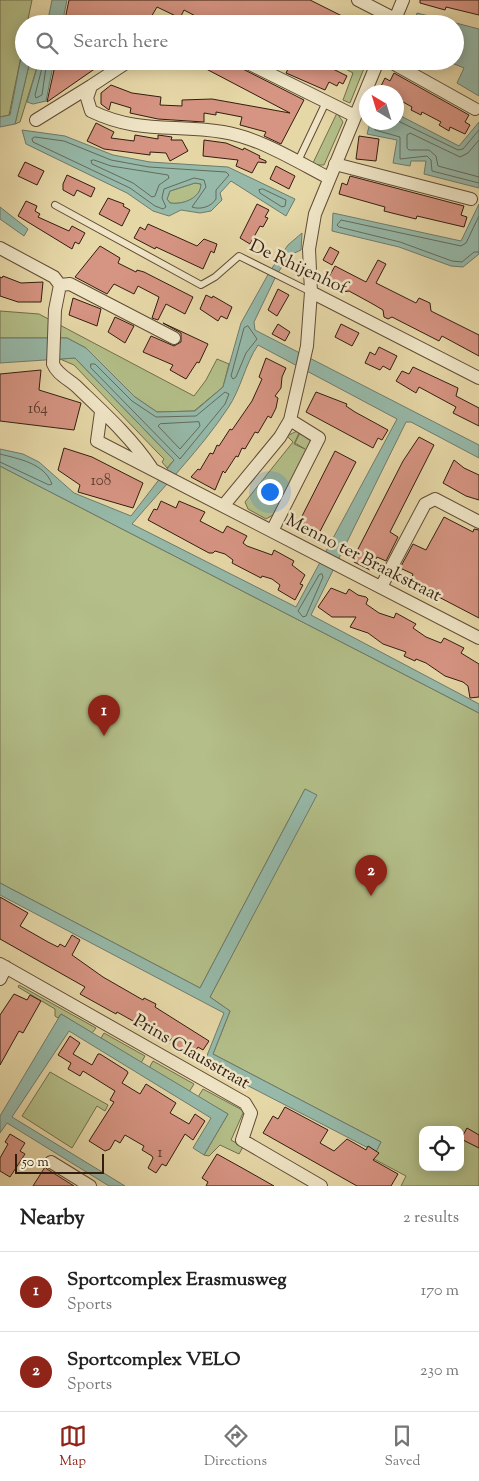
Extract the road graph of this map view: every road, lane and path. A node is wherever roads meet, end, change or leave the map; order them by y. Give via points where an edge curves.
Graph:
1 (358, 0) edge
2 (403, 0) edge
3 (383, 15) edge
4 (397, 15) edge
5 (115, 70) edge
6 (262, 70) edge
7 (374, 70) edge
8 (405, 70) edge
9 (90, 86) junction
10 (67, 101) junction
11 (326, 102) junction
12 (475, 109) dead end
13 (91, 110) junction
14 (355, 116) junction
15 (36, 120) dead end
16 (298, 161) junction
17 (335, 164) junction
18 (329, 178) junction
19 (471, 199) dead end
20 (55, 205) dead end
21 (0, 248) edge
22 (60, 285) junction
23 (311, 292) junction
24 (174, 338) dead end
25 (479, 378) edge
26 (101, 412) junction
27 (290, 420) junction
28 (155, 470) junction
29 (224, 506) junction
30 (479, 522) edge
31 (272, 531) junction
32 (380, 587) junction
33 (478, 636) edge
34 (2, 970) edge
35 (51, 1162) dead end
36 (90, 1186) edge
37 (321, 1186) edge

1 - 3 street
2 - 4 street
5 - 9 street
6 - 11 street
7 - 14 street
8 - 12 street
9 - 10 street
9 - 13 street via 87,98
10 - 13 street
10 - 15 street
11 - 14 street
11 - 16 lane
13 - 16 street via 116,122 144,127 226,132
14 - 17 street
16 - 18 street
17 - 18 street
17 - 19 street
18 - 23 street via 310,234 308,268
20 - 23 lane, De Rhijenhof via 201,285 239,256
21 - 22 street via 54,277
22 - 24 street via 70,284
22 - 26 street, Menno ter Braakstraat via 55,310 53,364
23 - 25 street, De Rhijenhof
23 - 27 street via 307,346
26 - 28 street, Menno ter Braakstraat via 140,450
26 - 28 street, Menno ter Braakstraat via 97,441
27 - 29 street
27 - 31 street via 319,438
28 - 29 street, Menno ter Braakstraat
29 - 31 street, Menno ter Braakstraat
30 - 32 street via 435,500 425,504
31 - 32 street, Menno ter Braakstraat
32 - 33 street, Menno ter Braakstraat
34 - 37 street, Prins Clausstraat via 245,1102 251,1113 242,1140
35 - 36 street

